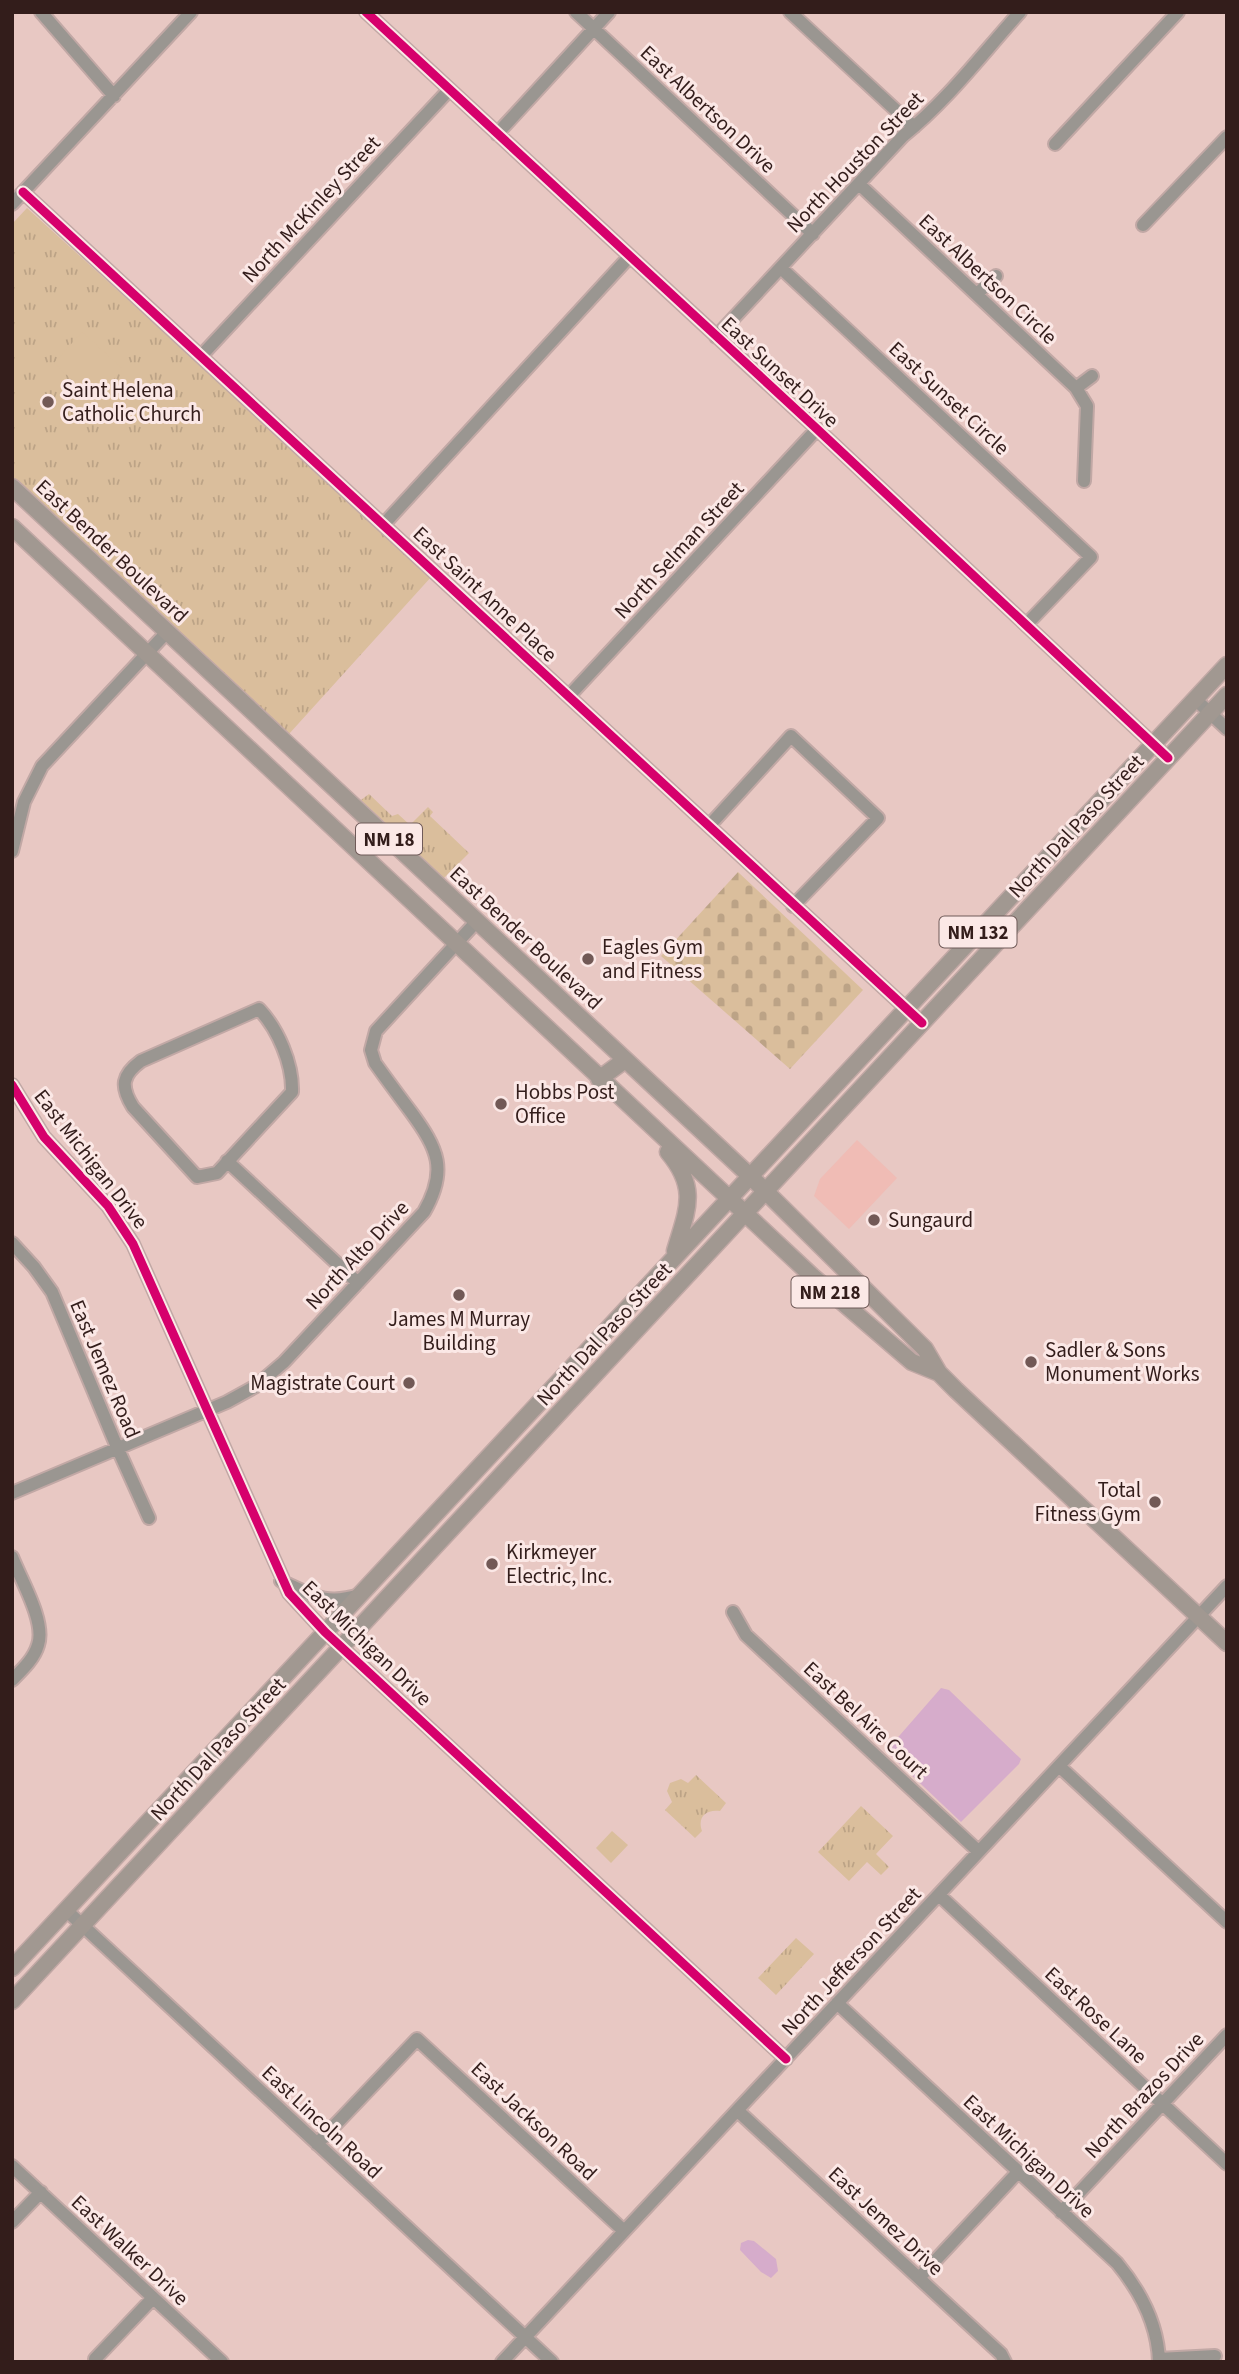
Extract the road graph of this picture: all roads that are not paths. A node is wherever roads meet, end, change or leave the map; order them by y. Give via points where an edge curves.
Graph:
1 (41, 12) edge
2 (191, 12) edge
3 (366, 12) edge
4 (576, 12) edge
5 (609, 12) edge
6 (790, 12) edge
7 (1178, 12) edge
8 (1013, 15) edge
9 (594, 28) junction
10 (449, 90) junction
11 (114, 96) junction
12 (914, 127) junction
13 (496, 134) junction
14 (1227, 137) edge
15 (1055, 144) dead end
16 (859, 184) junction
17 (16, 198) edge
18 (1143, 225) dead end
19 (813, 234) junction
20 (629, 257) junction
21 (781, 268) junction
22 (996, 276) dead end
23 (977, 295) junction
24 (716, 337) junction
25 (202, 355) junction
26 (1093, 376) dead end
27 (1076, 388) junction
28 (817, 429) junction
29 (1084, 481) dead end
30 (12, 487) edge
31 (384, 524) junction
32 (12, 527) edge
33 (1026, 625) junction
34 (167, 632) junction
35 (146, 653) junction
36 (1227, 665) edge
37 (1227, 695) edge
38 (569, 696) junction
39 (1195, 699) junction
40 (1210, 713) junction
41 (1227, 729) edge
42 (1153, 744) junction
43 (1168, 758) junction
44 (709, 826) junction
45 (12, 852) edge
46 (793, 906) junction
47 (477, 921) junction
48 (456, 943) junction
49 (906, 1009) junction
50 (922, 1023) junction
51 (625, 1060) junction
52 (599, 1079) junction
53 (12, 1085) edge
54 (659, 1134) junction
55 (227, 1161) junction
56 (750, 1176) junction
57 (766, 1191) junction
58 (729, 1198) junction
59 (745, 1213) junction
60 (12, 1243) edge
61 (673, 1259) junction
62 (358, 1283) junction
63 (939, 1373) junction
64 (208, 1411) junction
65 (117, 1447) junction
66 (12, 1493) edge
67 (149, 1518) dead end
68 (12, 1557) edge
69 (281, 1581) junction
70 (1227, 1586) edge
71 (360, 1595) junction
72 (733, 1612) dead end
73 (1198, 1616) junction
74 (325, 1632) junction
75 (1227, 1643) edge
76 (342, 1647) junction
77 (12, 1681) edge
78 (1059, 1766) junction
79 (978, 1852) junction
80 (939, 1895) junction
81 (66, 1910) junction
82 (1227, 1922) edge
83 (82, 1926) junction
84 (12, 1968) edge
85 (12, 2001) edge
86 (837, 2003) junction
87 (1227, 2035) edge
88 (786, 2059) junction
89 (1162, 2104) junction
90 (738, 2111) junction
91 (317, 2144) junction
92 (1227, 2164) edge
93 (12, 2166) edge
94 (1018, 2172) junction
95 (41, 2192) junction
96 (1061, 2212) junction
97 (12, 2222) edge
98 (624, 2231) junction
99 (919, 2278) junction
100 (153, 2298) junction
101 (526, 2337) junction
102 (1215, 2356) dead end
103 (95, 2358) dead end
104 (1159, 2360) edge
105 (222, 2362) edge
106 (502, 2362) edge
107 (552, 2362) edge
108 (1005, 2362) edge

1 - 11 street
2 - 11 street
3 - 10 street, East Sunset Drive
4 - 9 street, East Albertson Drive
5 - 9 street
6 - 12 street
7 - 15 street
8 - 12 street, North Houston Street via 967,74
9 - 13 street
9 - 19 street, East Albertson Drive
10 - 13 street, East Sunset Drive
10 - 25 street, North McKinley Street
11 - 17 street
12 - 16 street, North Houston Street
13 - 20 street, East Sunset Drive
14 - 18 street
16 - 19 street, North Houston Street
16 - 23 street, East Albertson Circle
17 - 25 street, East Saint Anne Place
19 - 21 street, North Houston Street
20 - 24 street, East Sunset Drive
20 - 31 street
21 - 24 street, North Houston Street
21 - 33 street, East Sunset Circle via 1091,557
22 - 23 street
23 - 27 street, East Albertson Circle
24 - 28 street, East Sunset Drive
25 - 31 street, East Saint Anne Place
26 - 27 street
27 - 29 street via 1087,406
28 - 33 street, East Sunset Drive
28 - 38 street, North Selman Street
30 - 34 main road, East Bender Boulevard / NM 18
31 - 38 street, East Saint Anne Place
32 - 35 main road, East Bender Boulevard / NM 18
33 - 42 street, East Sunset Drive
34 - 35 street
34 - 47 main road, East Bender Boulevard / NM 18
35 - 45 street via 42,766 24,802
35 - 48 main road, East Bender Boulevard / NM 18
36 - 39 main road, North Dal Paso Street / NM 132
37 - 40 main road, North Dal Paso Street / NM 132
38 - 44 street, East Saint Anne Place
39 - 40 street
39 - 42 main road, North Dal Paso Street / NM 132
40 - 41 street
40 - 43 main road, North Dal Paso Street / NM 132
42 - 43 street, East Sunset Drive
42 - 49 main road, North Dal Paso Street / NM 132
43 - 50 main road, North Dal Paso Street / NM 132
44 - 46 street, East Saint Anne Place
44 - 46 street via 791,736 878,818
46 - 49 street, East Saint Anne Place
47 - 48 street, North Alto Drive
47 - 51 main road, East Bender Boulevard / NM 18
48 - 52 main road, East Bender Boulevard / NM 18
48 - 62 street, North Alto Drive via 372,1041 375,1063 427,1133 436,1154 438,1178 424,1212
49 - 50 street, East Saint Anne Place
49 - 56 main road, North Dal Paso Street / NM 132
50 - 57 main road, North Dal Paso Street / NM 132
51 - 52 main road
51 - 56 main road, East Bender Boulevard / NM 18
52 - 54 main road, East Bender Boulevard / NM 18
53 - 64 street, East Michigan Drive via 44,1137 108,1206 127,1235
54 - 58 main road, East Bender Boulevard / NM 18
54 - 61 main road via 684,1175 688,1195 686,1221
55 - 55 street via 217,1173 197,1177 132,1107 125,1079 141,1061 259,1009 271,1021 293,1074 292,1092
55 - 62 street
56 - 57 main road, East Bender Boulevard / NM 18
56 - 58 main road, North Dal Paso Street / NM 132
57 - 59 main road, North Dal Paso Street / NM 132
57 - 63 main road, East Bender Boulevard via 925,1349
58 - 59 main road, East Bender Boulevard / NM 218
58 - 61 main road, North Dal Paso Street
59 - 63 main road, East Bender Boulevard / NM 218 via 912,1362
59 - 76 main road, North Dal Paso Street
60 - 65 street, East Jemez Road via 52,1292
61 - 71 main road, North Dal Paso Street
62 - 64 street, North Alto Drive via 269,1377
63 - 73 main road, East Bender Boulevard / NM 218
64 - 65 street, North Alto Drive
64 - 69 street, East Michigan Drive
65 - 66 street, North Alto Drive
65 - 67 street, East Jemez Road
68 - 77 street via 40,1633 35,1654
69 - 71 street via 331,1601
69 - 74 street, East Michigan Drive
70 - 73 street, North Jefferson Street
71 - 74 main road, North Dal Paso Street
72 - 79 street, East Bel Aire Court via 746,1635
73 - 75 main road, East Bender Boulevard / NM 218
73 - 78 street, North Jefferson Street
74 - 76 street, East Michigan Drive
74 - 81 main road, North Dal Paso Street
76 - 83 main road, North Dal Paso Street
76 - 88 street, East Michigan Drive
78 - 79 street, North Jefferson Street
78 - 82 street
79 - 80 street, North Jefferson Street
80 - 86 street, North Jefferson Street
80 - 89 street, East Rose Lane
81 - 83 street, East Lincoln Road
81 - 84 main road, North Dal Paso Street
83 - 85 main road, North Dal Paso Street
83 - 91 street, East Lincoln Road
86 - 88 street, North Jefferson Street
86 - 94 street, East Michigan Drive
87 - 89 street, North Brazos Drive
88 - 90 street, North Jefferson Street
89 - 92 street, East Rose Lane
89 - 96 street, North Brazos Drive
90 - 98 street, North Jefferson Street
90 - 99 street, East Jemez Drive
91 - 98 street, East Jackson Road via 417,2039
91 - 101 street, East Lincoln Road
93 - 95 street, East Walker Drive
94 - 96 street, East Michigan Drive
94 - 99 street
95 - 97 street
95 - 100 street, East Walker Drive
96 - 104 street, East Michigan Drive via 1117,2263 1143,2298
98 - 101 street, North Jefferson Street
99 - 108 street, East Jemez Drive
100 - 103 street
100 - 105 street, East Walker Drive
101 - 106 street, North Jefferson Street
101 - 107 street, East Lincoln Road
102 - 104 street

